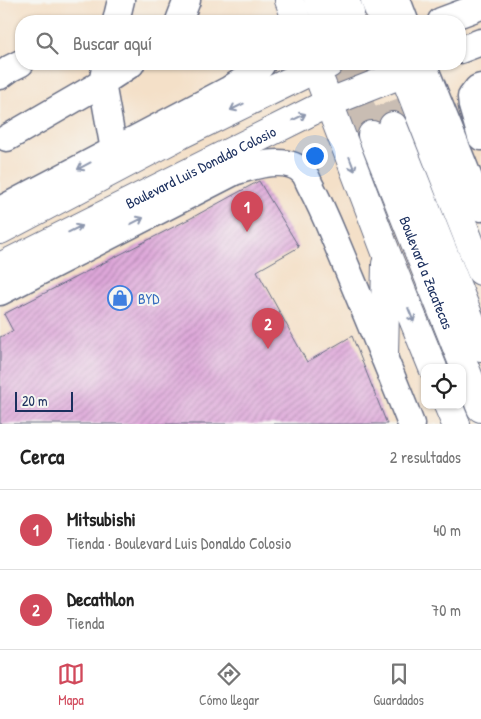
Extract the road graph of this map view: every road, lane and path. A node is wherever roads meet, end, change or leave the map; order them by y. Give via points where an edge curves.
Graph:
1 (121, 0) edge
2 (187, 0) edge
3 (284, 0) edge
4 (289, 0) edge
5 (318, 0) edge
6 (375, 0) edge
7 (397, 0) edge
8 (481, 6) edge
9 (341, 11) edge
10 (117, 15) edge
11 (181, 15) edge
12 (283, 15) edge
13 (295, 15) edge
14 (381, 15) edge
15 (403, 15) edge
16 (456, 15) edge
17 (481, 42) edge
18 (466, 48) edge
19 (15, 66) edge
20 (258, 70) edge
21 (311, 70) edge
22 (320, 70) edge
23 (406, 70) edge
24 (416, 70) edge
25 (417, 70) edge
26 (104, 74) edge
27 (0, 76) edge
28 (481, 87) edge
29 (328, 103) junction
30 (146, 134) junction
31 (182, 134) junction
32 (481, 137) edge
33 (7, 138) dead end
34 (114, 150) junction
35 (481, 208) edge
36 (0, 210) edge
37 (0, 230) edge
38 (475, 239) edge
39 (79, 250) junction
40 (387, 254) junction
41 (10, 262) edge
42 (481, 271) edge
43 (0, 292) edge
44 (481, 347) edge
45 (384, 355) junction
46 (431, 364) edge
47 (481, 408) edge
48 (450, 409) edge
49 (411, 424) edge
50 (456, 424) edge

1 - 10 street
2 - 11 street
3 - 12 street
4 - 13 main road
5 - 9 main road
6 - 14 main road
7 - 15 street
8 - 16 street
17 - 18 street
19 - 27 street
20 - 30 street via 230,89
21 -> 31 main road
22 - 29 main road
23 - 29 main road, Boulevard Luis Donaldo Colosio
24 - 38 main road
25 - 35 street
26 - 33 street
26 - 34 street
28 - 32 street via 471,96
29 -> 40 main road
41 -> 29 main road, Boulevard Luis Donaldo Colosio
30 - 31 main road
30 - 34 street
31 - 37 main road
34 -> 36 street
38 - 42 main road
39 - 41 main road
39 - 43 street, Boulevard Luis Donaldo Colosio
39 -> 45 street, Boulevard Luis Donaldo Colosio via 234,172 267,163 294,166 303,172 317,198
40 - 45 main road
40 -> 46 main road
44 - 47 main road, Boulevard a Zacatecas via 383,130
45 - 49 street
48 - 50 main road

